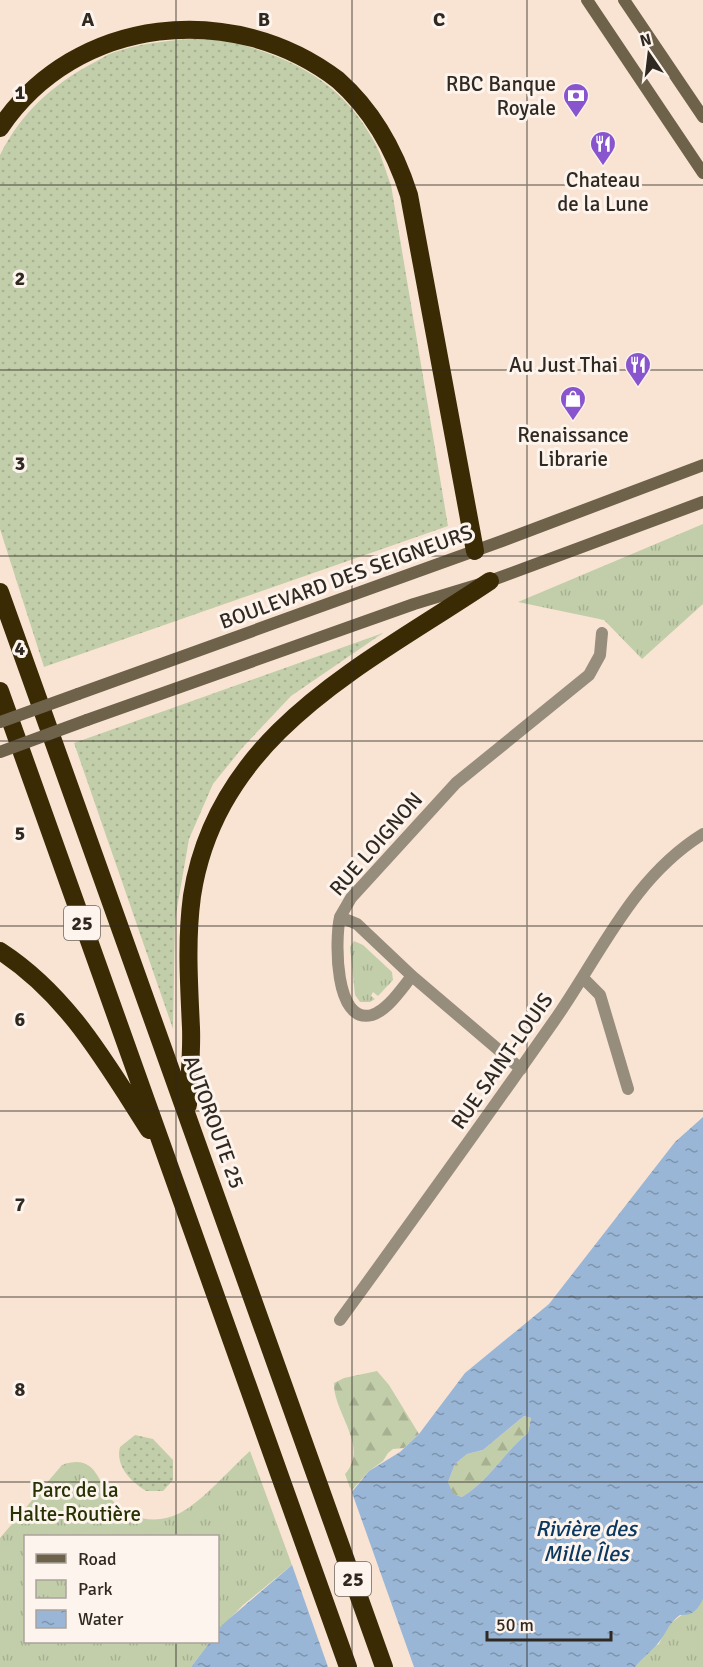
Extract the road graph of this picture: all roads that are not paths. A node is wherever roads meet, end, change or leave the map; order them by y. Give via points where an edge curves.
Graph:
1 (587, 0) edge
2 (624, 0) edge
3 (703, 117) edge
4 (0, 128) edge
5 (703, 173) edge
6 (703, 465) edge
7 (703, 502) edge
8 (475, 551) junction
9 (490, 581) junction
10 (0, 592) edge
11 (602, 633) dead end
12 (0, 691) edge
13 (0, 722) edge
14 (0, 752) edge
15 (703, 834) edge
16 (340, 917) junction
17 (0, 951) edge
18 (412, 976) junction
19 (583, 978) junction
20 (521, 1069) junction
21 (628, 1089) dead end
22 (188, 1116) junction
23 (165, 1155) junction
24 (340, 1320) dead end
25 (348, 1667) edge
26 (384, 1667) edge

1 - 5 main road
2 - 3 main road
4 - 8 highway via 29,92 71,58 111,39 155,28 204,26 252,34 299,53 340,82 383,134 409,195
6 - 8 main road, BOULEVARD DES SEIGNEURS
7 - 9 main road
8 - 13 main road, BOULEVARD DES SEIGNEURS, bridge
9 - 14 main road, bridge via 414,604
9 - 22 highway via 349,672 302,708 251,761 222,807 198,867 190,916
10 - 22 highway, AUTOROUTE 25 / 25
11 - 16 street, RUE LOIGNON via 600,655 589,675 456,783 351,898
12 - 23 highway, 25
15 - 19 street, RUE SAINT-LOUIS via 645,881
16 - 18 street, RUE LOIGNON via 357,924
16 - 18 street via 343,994 350,1009 363,1015 378,1012
17 - 23 highway via 43,984 79,1024
18 - 20 street, RUE LOIGNON
19 - 20 street, RUE SAINT-LOUIS
19 - 21 street via 600,994
20 - 24 street, RUE SAINT-LOUIS
22 - 26 highway, AUTOROUTE 25 / 25
23 - 25 highway, 25

